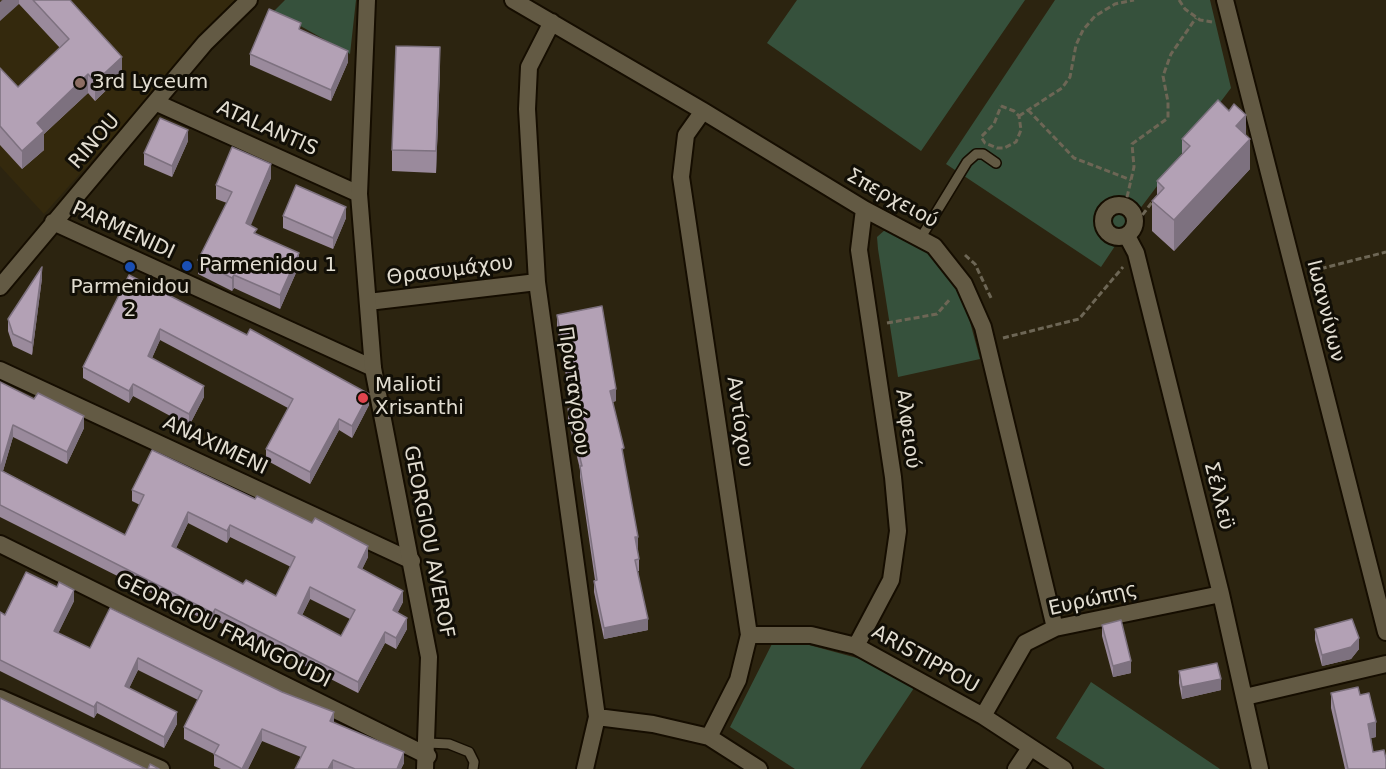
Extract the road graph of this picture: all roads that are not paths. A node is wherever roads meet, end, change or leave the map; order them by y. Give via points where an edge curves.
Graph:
1 (249, 0) edge
2 (368, 0) edge
3 (513, 0) edge
4 (1225, 0) edge
5 (552, 22) junction
6 (157, 103) junction
7 (703, 111) junction
8 (996, 163) dead end
9 (359, 194) junction
10 (864, 209) junction
11 (53, 222) junction
12 (1131, 229) junction
13 (920, 239) junction
14 (537, 282) junction
15 (0, 287) edge
16 (368, 302) junction
17 (373, 368) junction
18 (0, 370) edge
19 (0, 544) edge
20 (412, 561) junction
21 (1221, 594) junction
22 (1055, 628) junction
23 (1386, 632) edge
24 (749, 635) junction
25 (856, 646) junction
26 (1386, 664) edge
27 (1245, 697) junction
28 (0, 698) edge
29 (983, 716) junction
30 (597, 717) junction
31 (709, 737) junction
32 (1030, 748) junction
33 (427, 756) edge
34 (161, 769) edge
35 (473, 769) edge
36 (585, 769) edge
37 (759, 769) edge
38 (1016, 769) edge
39 (1064, 769) edge
40 (1260, 769) edge

1 - 6 street, RINOU via 205,43
2 - 9 street, GEORGIOU AVEROF
3 - 5 street, Σπερχειού
4 - 23 street, Ιωαννίνων
5 - 7 street, Σπερχειού
5 - 14 street, Πρωταγόρου via 529,67 527,109
6 - 9 street, ATALANTIS
6 - 11 street, RINOU
7 - 10 street, Σπερχειού
7 - 24 street, Αντίοχου via 686,135 681,177
8 - 13 lane via 983,154 976,154 967,162
9 - 16 street, GEORGIOU AVEROF
10 - 13 street, Σπερχειού
10 - 25 street, Αλφειού via 859,250 898,531 891,580
11 - 15 street, RINOU
11 - 17 street, PARMENIDI
12 - 12 street via 1111,235 1103,221 1110,207 1125,206 1133,212
12 - 21 street, Σέλλεϋ
13 - 22 street, Σπερχειού via 934,246 964,284 987,342
14 - 16 street, Θρασυμάχου
14 - 30 street, Πρωταγόρου
16 - 17 street, GEORGIOU AVEROF
17 - 20 street, GEORGIOU AVEROF
18 - 20 street, ANAXIMENI
19 - 33 street, GEORGIOU FRANGOUDI
20 - 33 street, GEORGIOU AVEROF via 429,657
21 - 22 street, Ευρώπης
21 - 27 street, Σέλλεϋ
22 - 29 street, Ευρώπης via 1025,643
24 - 25 street, ARISTIPPOU via 811,635
24 - 31 street, Αντίοχου via 738,680
25 - 29 street, ARISTIPPOU
26 - 27 street
27 - 40 street, Σέλλεϋ
28 - 34 street
29 - 32 street, ARISTIPPOU
30 - 31 street
30 - 36 street, Πρωταγόρου
31 - 37 street
32 - 38 street
32 - 39 street, ARISTIPPOU
33 - 35 lane via 449,744 469,752

